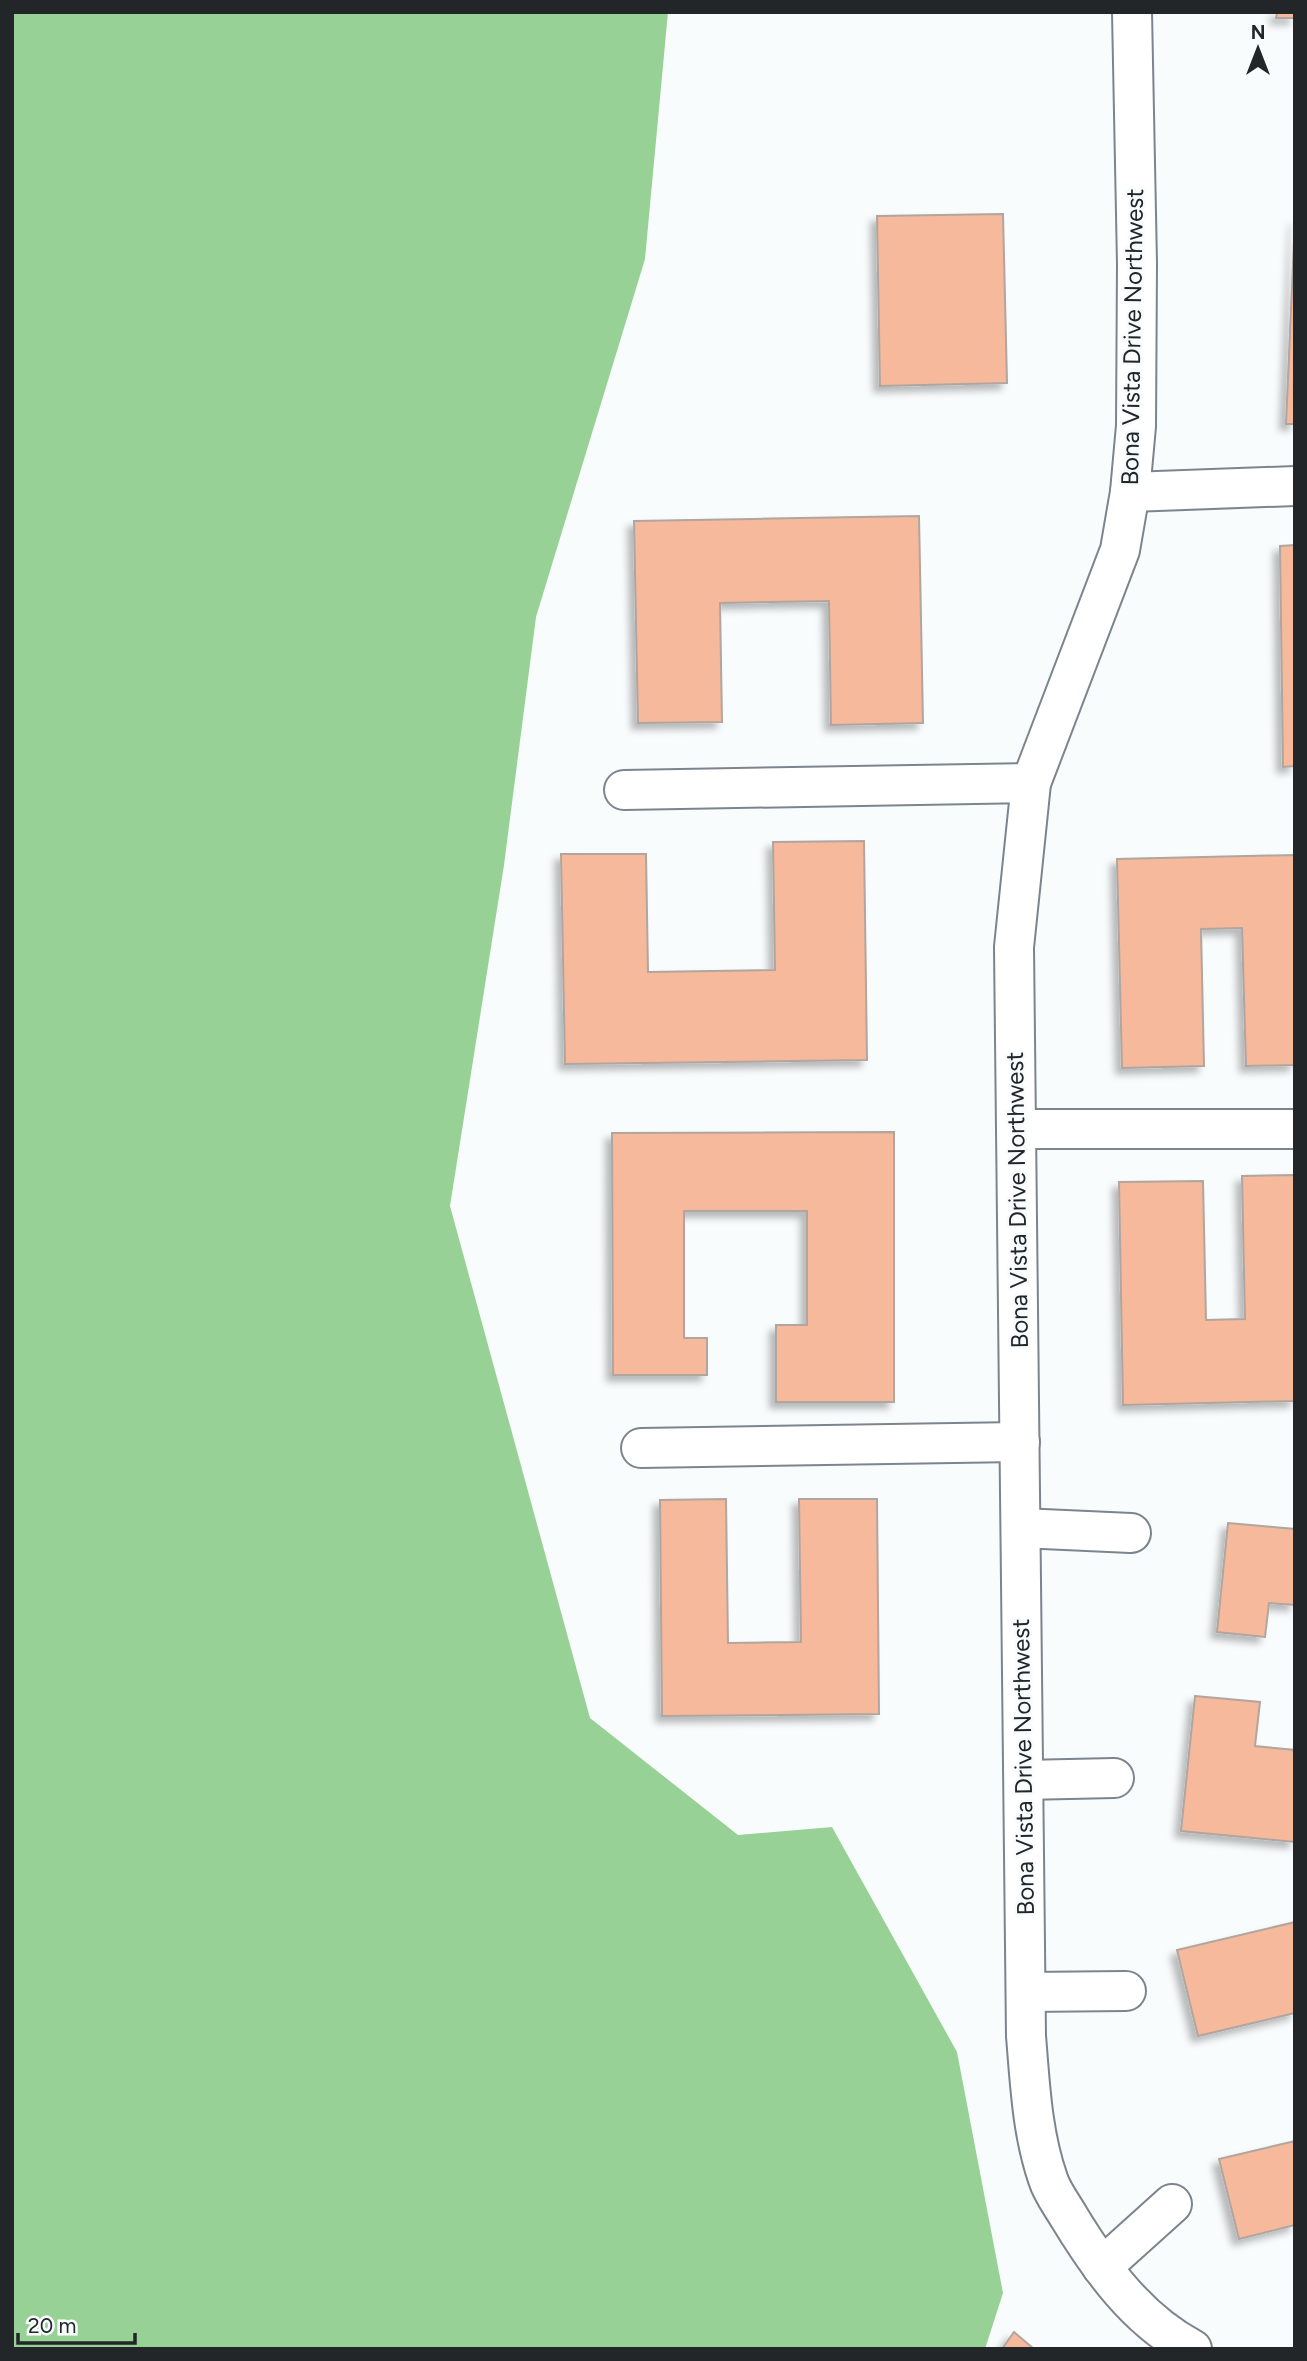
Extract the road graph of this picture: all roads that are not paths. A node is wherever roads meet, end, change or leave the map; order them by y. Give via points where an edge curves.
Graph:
1 (1132, 12) edge
2 (1295, 486) edge
3 (1130, 492) junction
4 (1031, 783) junction
5 (624, 790) dead end
6 (1016, 1129) junction
7 (1295, 1129) edge
8 (1020, 1442) junction
9 (641, 1448) dead end
10 (1021, 1528) junction
11 (1131, 1533) dead end
12 (1114, 1778) dead end
13 (1024, 1780) junction
14 (1126, 1991) dead end
15 (1026, 1992) junction
16 (1172, 2204) dead end
17 (1102, 2267) junction
18 (1192, 2349) edge

1 - 3 street, Bona Vista Drive Northwest via 1137,264 1136,426
2 - 3 street
3 - 4 street, Bona Vista Drive Northwest via 1120,550
4 - 5 street
4 - 6 street, Bona Vista Drive Northwest via 1014,947
6 - 7 street
6 - 8 street, Bona Vista Drive Northwest
8 - 9 street
8 - 10 street, Bona Vista Drive Northwest
10 - 11 street
10 - 13 street, Bona Vista Drive Northwest
12 - 13 street
13 - 15 street, Bona Vista Drive Northwest
14 - 15 street
15 - 17 street, Bona Vista Drive Northwest via 1032,2111 1048,2181
16 - 17 street
17 - 18 street, Bona Vista Drive Northwest via 1134,2305 1173,2339

